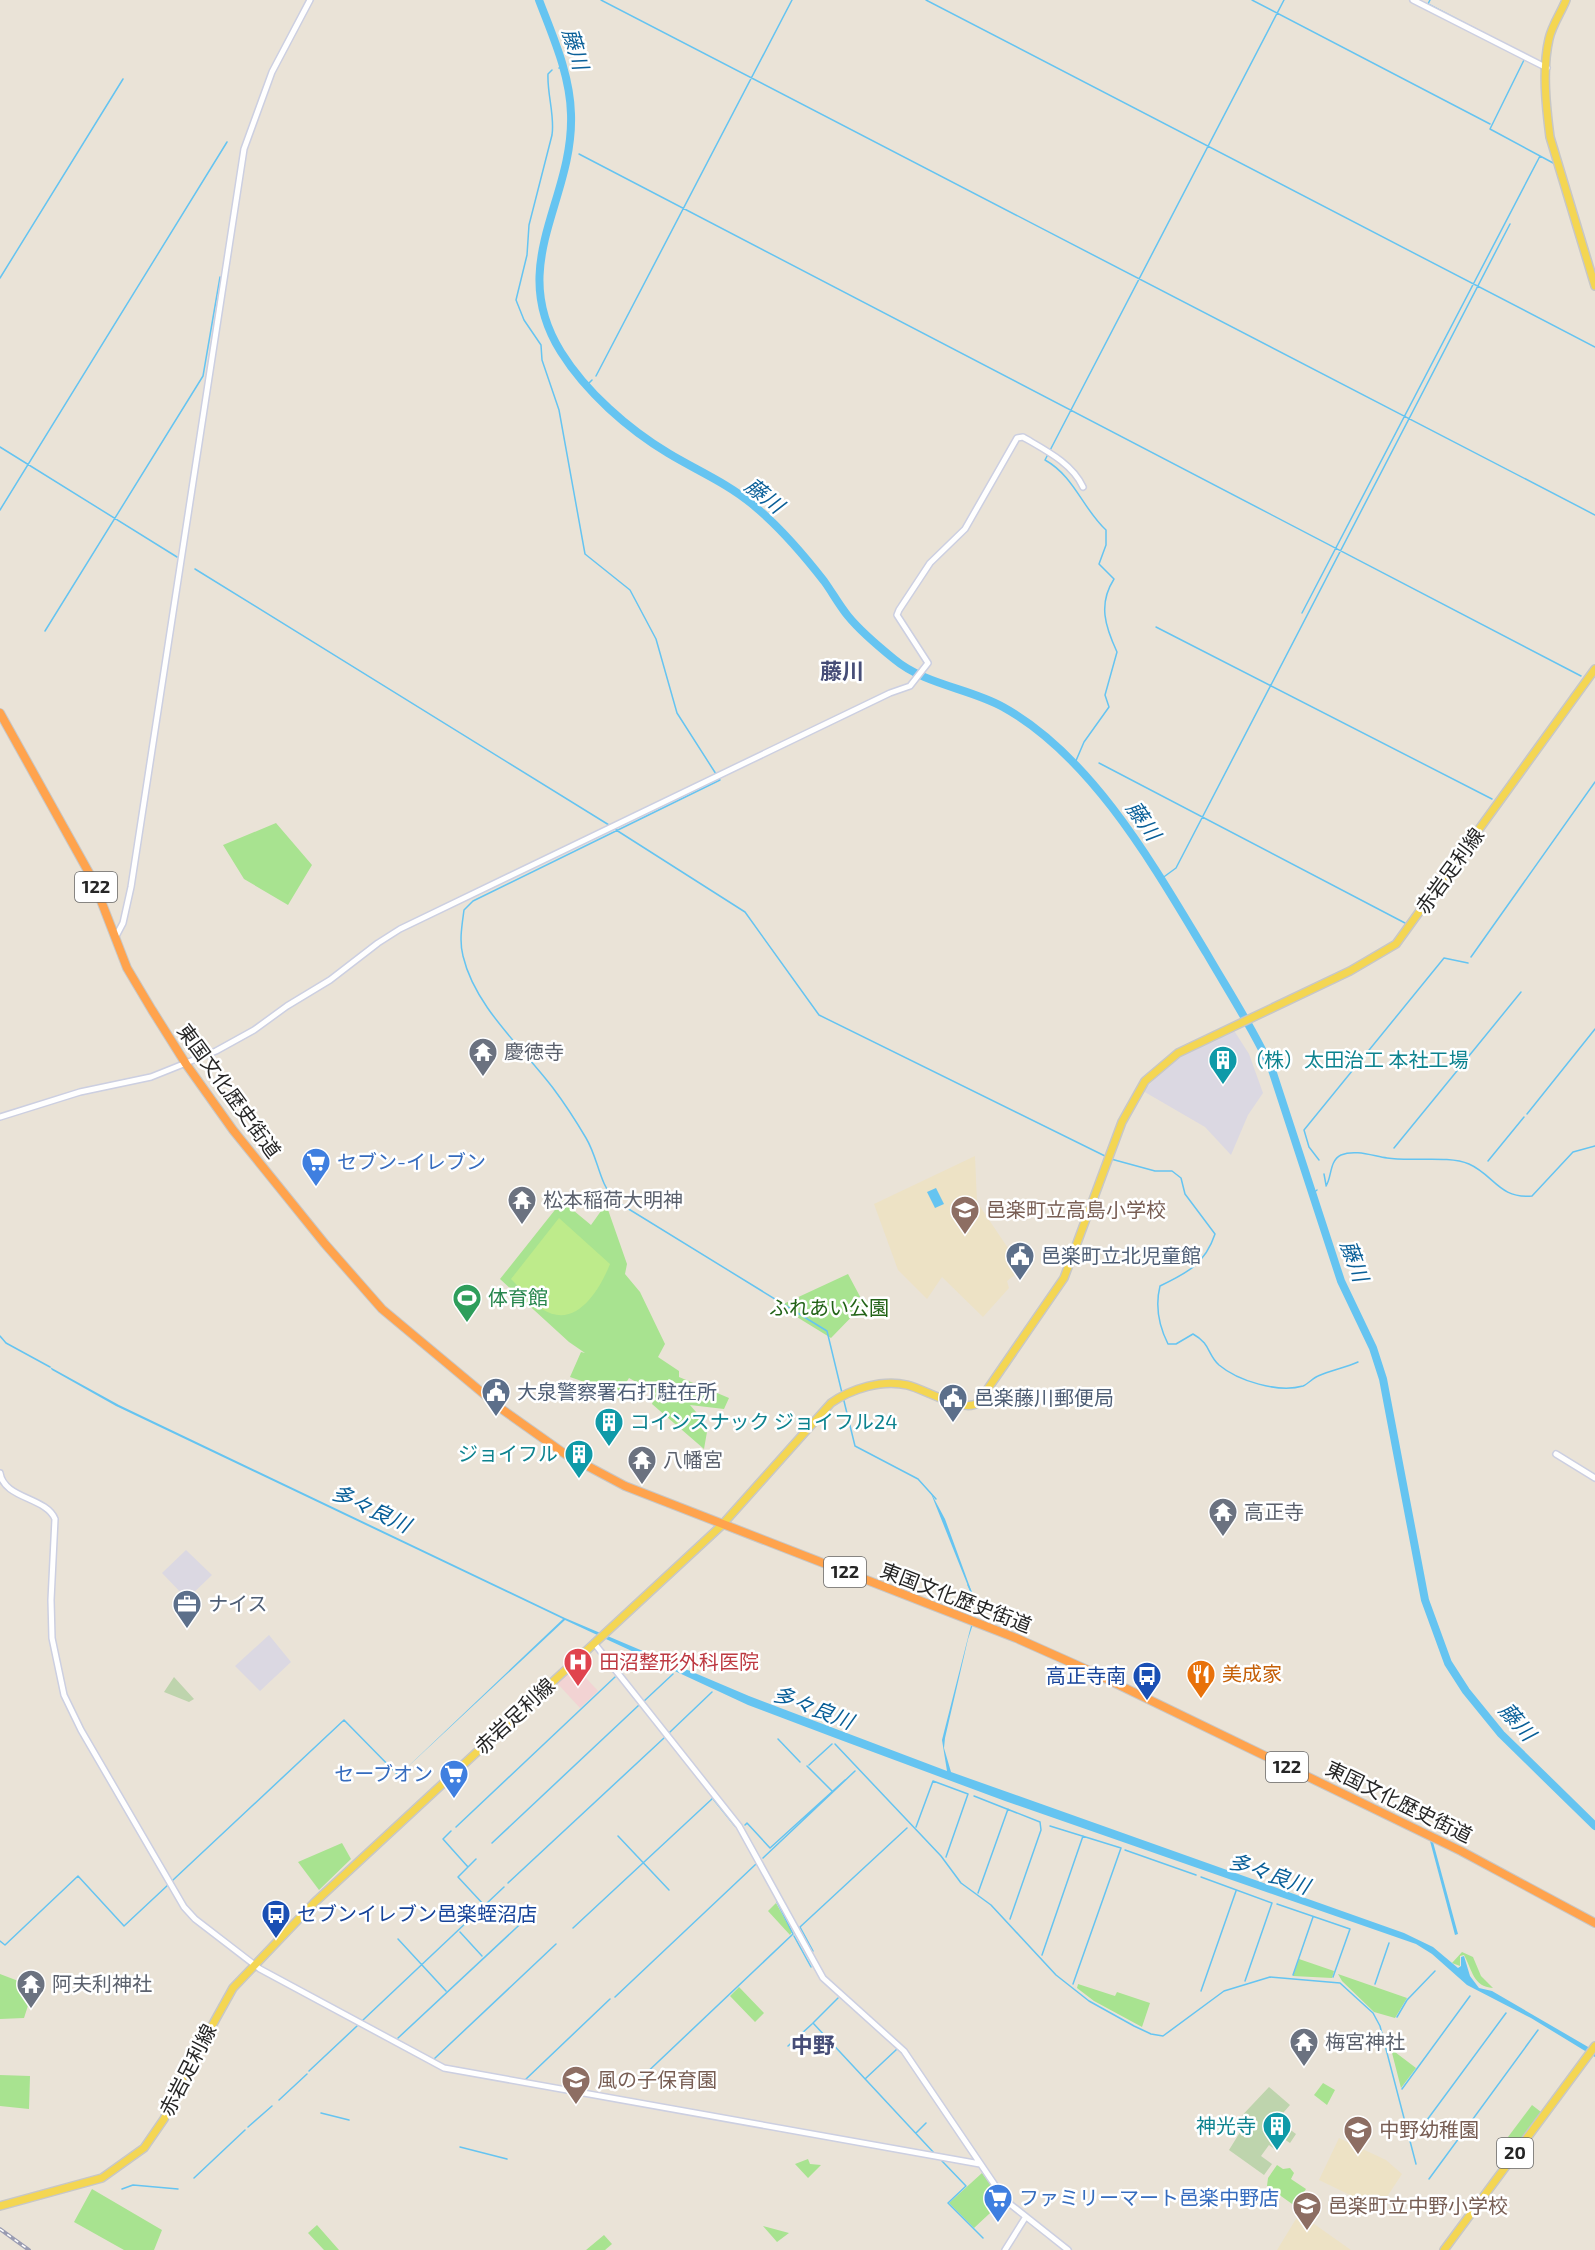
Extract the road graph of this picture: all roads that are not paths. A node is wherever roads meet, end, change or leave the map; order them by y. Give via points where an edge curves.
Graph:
1 (310, 0) edge
2 (1413, 0) edge
3 (1566, 0) edge
4 (1546, 68) junction
5 (1595, 286) edge
6 (1083, 487) dead end
7 (1595, 669) edge
8 (0, 713) edge
9 (115, 939) junction
10 (186, 1065) junction
11 (0, 1117) edge
12 (1556, 1454) dead end
13 (0, 1473) edge
14 (1595, 1478) edge
15 (721, 1526) junction
16 (594, 1643) junction
17 (1595, 1923) edge
18 (256, 1966) junction
19 (1595, 2046) edge
20 (980, 2164) junction
21 (0, 2206) edge
22 (1025, 2218) junction
23 (1005, 2250) edge
24 (1068, 2250) edge
25 (1444, 2250) edge

1 - 9 street via 272,72 244,149 131,882 123,923
2 - 4 street
3 - 4 main road via 1549,38
4 - 5 main road via 1550,137
6 - 10 street via 1067,466 1019,437 965,529 930,562 899,610 897,615 928,663 910,686 400,929 254,1030
7 - 15 main road, 赤岩足利線 via 1396,944 1350,971 1178,1053 1152,1074 1129,1107 1060,1287 978,1403 960,1405 899,1384 849,1392 831,1403
8 - 9 highway, 東国文化歴史街道 / 122 via 93,879
9 - 10 highway, 東国文化歴史街道 / 122 via 135,982
10 - 11 street
10 - 15 highway, 東国文化歴史街道 / 122 via 332,1253 402,1327 503,1410 565,1454 625,1486
12 - 14 street
13 - 18 street via 5,1484 49,1510 55,1519 52,1638 70,1709 184,1907
15 - 16 main road, 赤岩足利線
15 - 17 highway, 東国文化歴史街道 / 122 via 1098,1674 1461,1851
16 - 18 main road, 赤岩足利線 via 315,1902
16 - 20 street via 739,1826 823,1978 899,2045
18 - 20 street via 444,2068
18 - 21 main road, 赤岩足利線 via 227,1996 164,2119 144,2148 102,2178
19 - 25 main road, 20
20 - 22 street via 1001,2195
22 - 23 street
22 - 24 street

